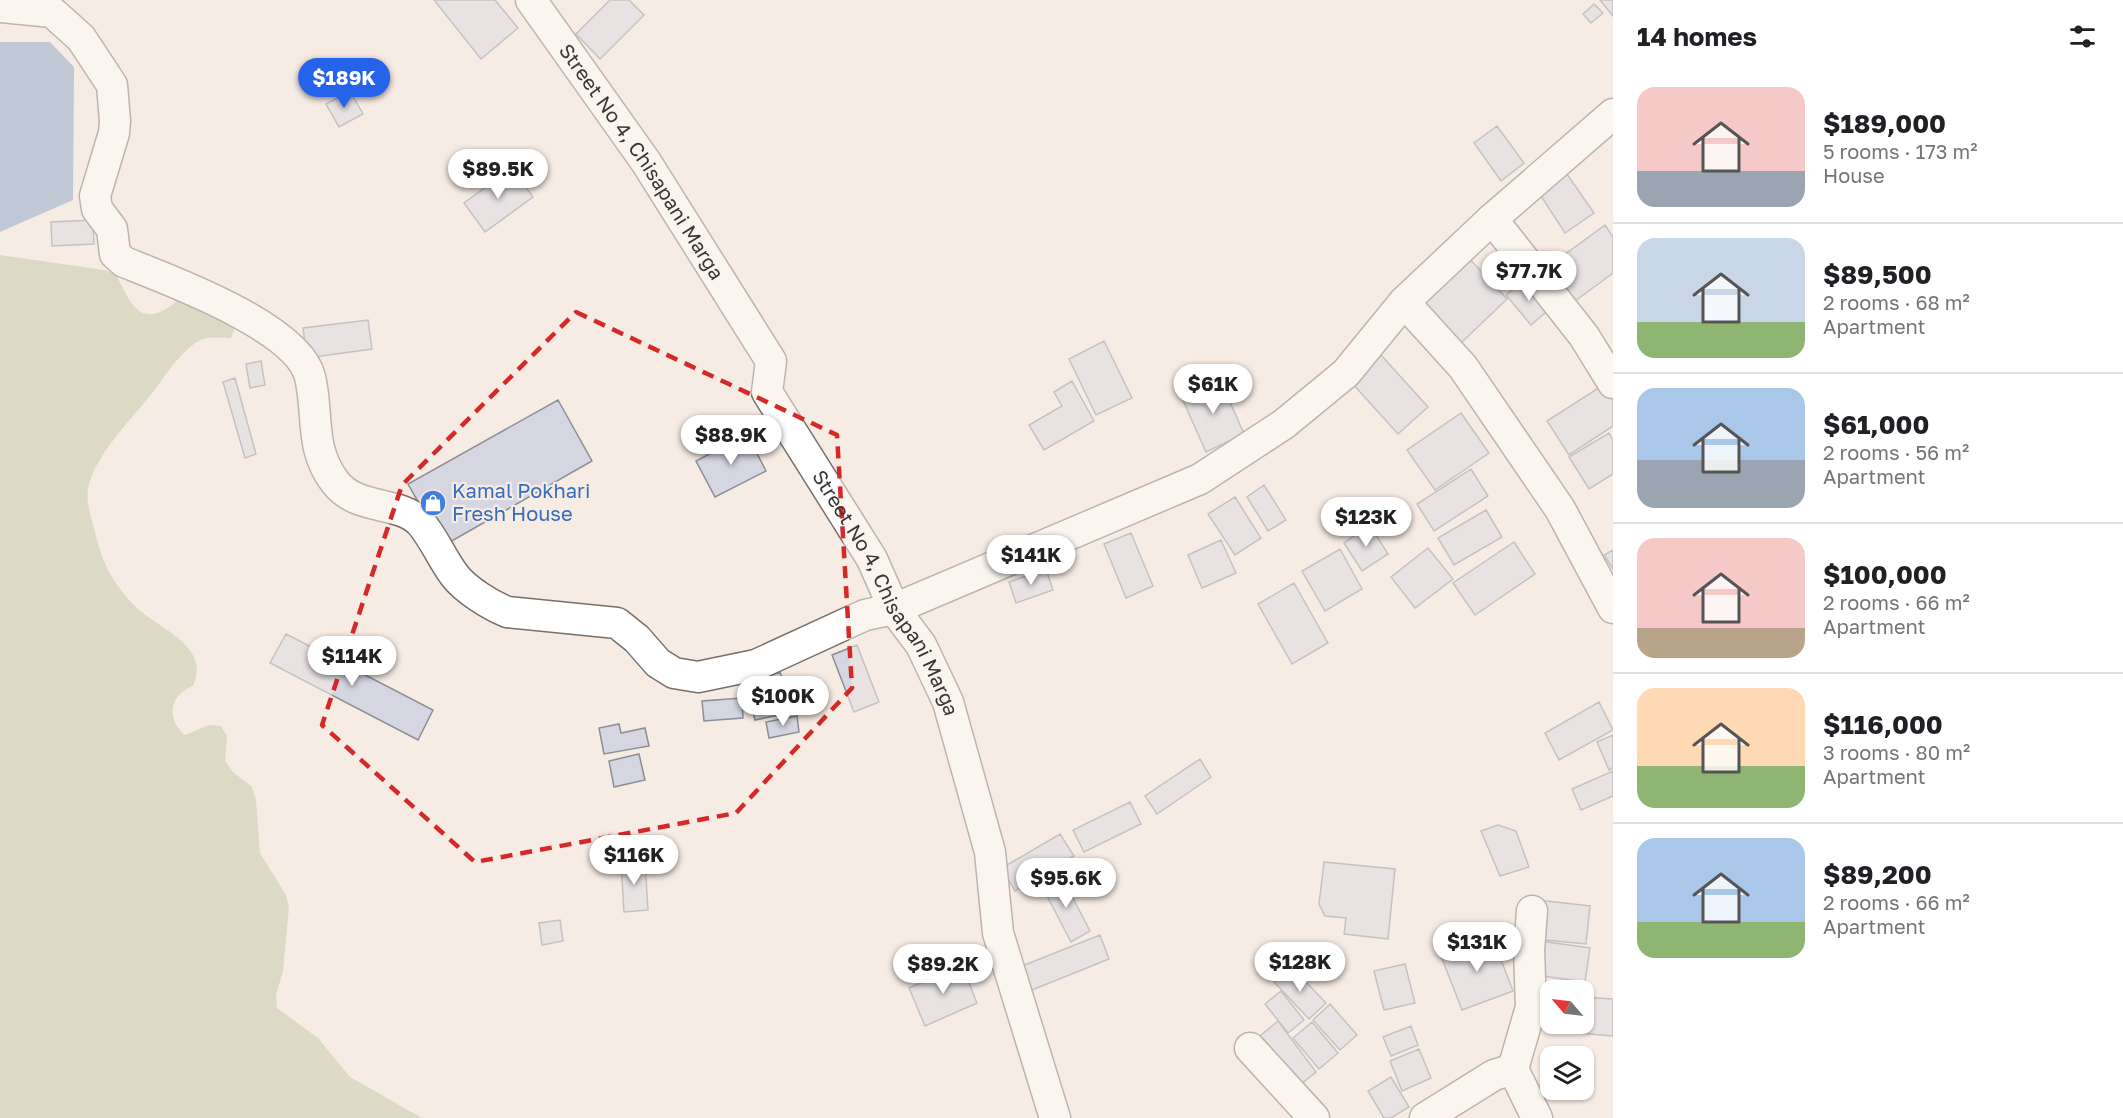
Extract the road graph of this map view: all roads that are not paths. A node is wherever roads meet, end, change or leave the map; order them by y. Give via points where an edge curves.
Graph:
1 (531, 0) edge
2 (0, 7) edge
3 (1613, 114) edge
4 (1492, 219) junction
5 (1404, 302) junction
6 (1613, 383) edge
7 (1613, 608) edge
8 (894, 609) junction
9 (1532, 911) dead end
10 (1250, 1048) dead end
11 (1513, 1069) junction
12 (1055, 1118) edge
13 (1314, 1118) edge
14 (1425, 1118) edge
15 (1537, 1118) edge

1 - 8 street, Street No 4, Chisapani Marga via 646,162 771,361 767,392 873,559
2 - 8 street via 52,12 81,38 112,86 114,134 94,196 97,209 112,229 115,254 124,262 215,299 294,350 310,376 315,432 334,481 368,504 409,514 419,522 456,578 495,607 507,612 617,623 638,639 658,663 674,673 698,677 756,666 865,615
3 - 4 street
4 - 5 street
4 - 6 street via 1584,336
5 - 7 street via 1463,367 1560,509
5 - 8 street via 1346,373 1284,424 1200,479
8 - 12 street, Street No 4, Chisapani Marga via 921,645 948,702 990,852 998,933
9 - 11 street via 1531,1007
10 - 13 street
11 - 14 street via 1494,1075
11 - 15 street

